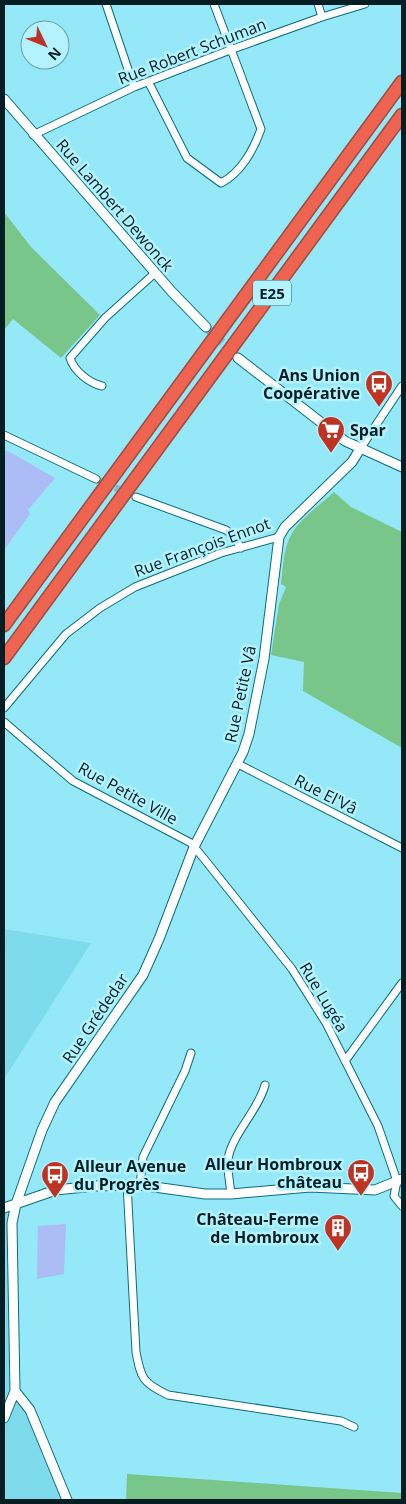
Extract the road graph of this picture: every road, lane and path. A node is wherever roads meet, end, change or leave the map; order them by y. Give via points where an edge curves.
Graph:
1 (106, 4) edge
2 (214, 4) edge
3 (318, 4) edge
4 (366, 4) edge
5 (322, 17) junction
6 (230, 50) junction
7 (402, 82) edge
8 (148, 83) junction
9 (134, 87) junction
10 (4, 99) edge
11 (402, 115) edge
12 (33, 135) junction
13 (155, 273) junction
14 (206, 327) tunnel mouth
15 (238, 358) tunnel mouth
16 (102, 386) dead end
17 (402, 386) edge
18 (4, 435) edge
19 (360, 449) junction
20 (402, 467) edge
21 (96, 479) tunnel mouth
22 (136, 497) tunnel mouth
23 (279, 537) junction
24 (241, 548) junction
25 (4, 625) edge
26 (4, 658) edge
27 (4, 708) edge
28 (4, 722) edge
29 (238, 764) junction
30 (194, 847) junction
31 (402, 848) edge
32 (402, 983) edge
33 (191, 1053) dead end
34 (345, 1061) junction
35 (265, 1085) dead end
36 (400, 1180) edge
37 (127, 1184) junction
38 (140, 1185) junction
39 (231, 1194) junction
40 (16, 1204) junction
41 (402, 1206) edge
42 (4, 1208) edge
43 (16, 1391) junction
44 (4, 1418) edge
45 (354, 1427) dead end
46 (67, 1500) edge

1 - 9 street
2 - 6 street
3 - 5 street
4 - 5 street, Rue Robert Schuman
5 - 6 street, Rue Robert Schuman
6 - 8 street, Rue Robert Schuman
6 - 8 street via 260,129 256,145 231,178 221,183 187,158
7 - 25 highway, E25
8 - 9 street, Rue Robert Schuman
9 - 12 street, Rue Robert Schuman
10 - 12 street, Rue Lambert Dewonck
11 - 26 highway, E25
12 - 13 street, Rue Lambert Dewonck
13 - 14 street, Rue Lambert Dewonck
13 - 16 street via 105,318 70,358 80,373
15 - 19 street via 345,441
17 - 19 street
18 - 21 street
19 - 20 street
19 - 23 street, Rue François Ennot via 352,462 285,527
22 - 24 street via 226,530
23 - 24 street, Rue François Ennot
23 - 29 street, Rue Petite Vâ via 264,659 249,734
24 - 27 street, Rue François Ennot via 135,587 100,608 66,634
28 - 30 street, Rue Petite Ville via 73,781
29 - 30 street, Rue Petite Vâ
29 - 31 street, Rue El'Vâ
30 - 34 street, Rue Lugéa via 292,970 326,1023
30 - 40 street, Rue Grédedar via 143,975 55,1102
32 - 34 street
33 - 38 street via 186,1070 143,1157
34 - 36 street, Rue Lugéa via 378,1126
35 - 39 street via 262,1096 232,1146 228,1160
36 - 39 street via 375,1190 310,1186
36 - 41 street, Rue Lugéa via 394,1196
37 - 38 street
37 - 40 street via 56,1190
37 - 45 street via 136,1352 140,1371 150,1386 168,1395 341,1421
38 - 39 street via 205,1194
40 - 42 street
40 - 43 street, Rue Grédedar via 12,1223
43 - 44 street
43 - 46 street via 30,1410

